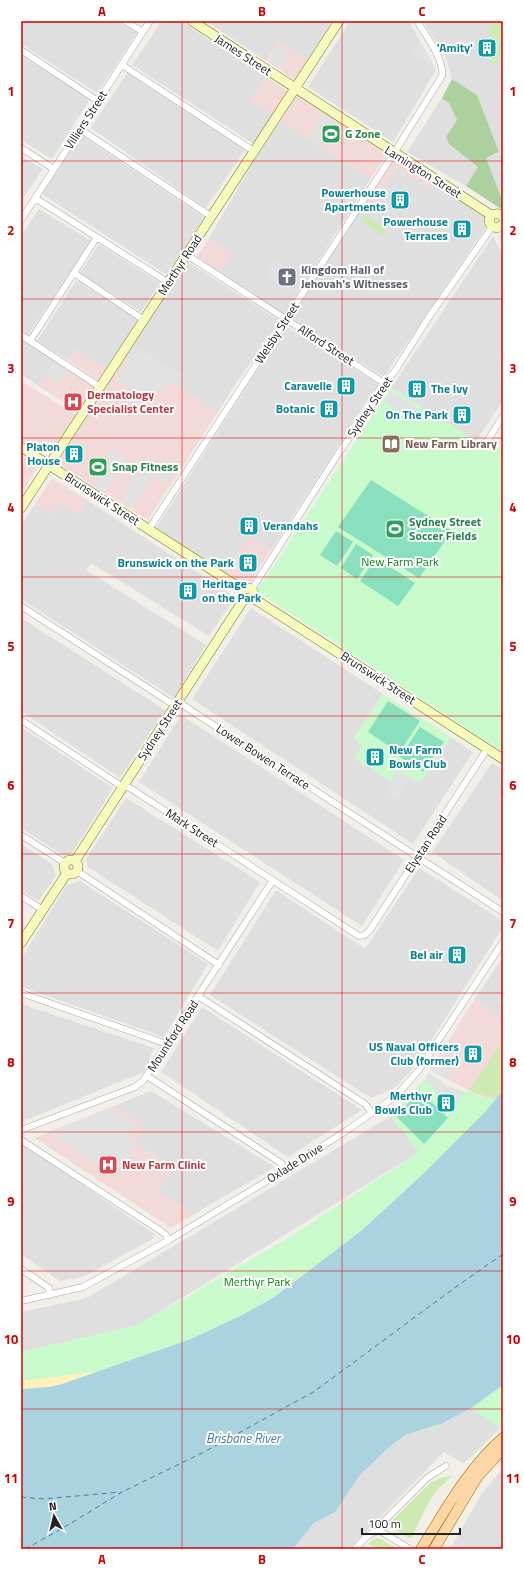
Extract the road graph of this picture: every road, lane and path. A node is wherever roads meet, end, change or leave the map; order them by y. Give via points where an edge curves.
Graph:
1 (125, 21) edge
2 (150, 21) edge
3 (192, 21) edge
4 (339, 21) edge
5 (417, 21) edge
6 (143, 32) junction
7 (21, 50) edge
8 (122, 65) junction
9 (295, 89) junction
10 (98, 101) junction
11 (80, 129) junction
12 (21, 148) edge
13 (254, 152) junction
14 (394, 153) junction
15 (54, 169) junction
16 (35, 198) junction
17 (212, 217) junction
18 (21, 220) edge
19 (501, 225) edge
20 (97, 237) junction
21 (187, 255) junction
22 (74, 273) junction
23 (169, 282) junction
24 (286, 319) junction
25 (144, 320) junction
26 (21, 335) edge
27 (30, 341) junction
28 (384, 383) junction
29 (100, 387) junction
30 (503, 416) edge
31 (486, 443) dead end
32 (21, 447) edge
33 (49, 465) junction
34 (21, 508) edge
35 (149, 529) junction
36 (248, 594) junction
37 (21, 606) edge
38 (177, 704) junction
39 (21, 720) edge
40 (487, 749) junction
41 (503, 759) edge
42 (124, 786) junction
43 (21, 835) edge
44 (418, 857) junction
45 (75, 861) junction
46 (65, 863) junction
47 (77, 871) junction
48 (67, 873) junction
49 (273, 880) junction
50 (21, 896) edge
51 (43, 910) junction
52 (503, 912) edge
53 (362, 936) joint
54 (503, 942) edge
55 (21, 943) edge
56 (219, 964) junction
57 (21, 993) edge
58 (198, 996) junction
59 (167, 1044) junction
60 (147, 1076) junction
61 (372, 1113) junction
62 (21, 1130) edge
63 (21, 1140) edge
64 (285, 1170) junction
65 (169, 1240) junction
66 (21, 1269) edge
67 (50, 1295) junction
68 (21, 1301) edge
69 (503, 1438) edge
70 (503, 1449) edge
71 (446, 1466) dead end
72 (380, 1532) junction
73 (355, 1549) edge
74 (410, 1549) edge
75 (421, 1549) edge
76 (434, 1549) edge

1 - 6 street
2 - 6 street, Villiers Street
3 - 9 street, James Street
4 - 9 street, Merthyr Road
5 - 14 street, Welsby Street via 440,61 442,74
6 - 8 street, Villiers Street
7 - 10 street
8 - 10 street, Villiers Street
8 - 13 street
9 - 13 street, Merthyr Road
9 - 14 street, Lamington Street
10 - 11 street, Villiers Street
11 - 15 street, Villiers Street
11 - 17 street
12 - 15 street
13 - 17 street, Merthyr Road
14 - 19 street, Lamington Street via 491,215 489,221
14 - 24 street, Welsby Street
15 - 16 street, Villiers Street
16 - 18 street, Villiers Street
16 - 20 street
17 - 21 street, Merthyr Road
19 - 28 street, Sydney Street via 429,317 395,371
20 - 22 street
20 - 23 street
21 - 23 street, Merthyr Road
21 - 24 street, Alford Street
22 - 25 street
22 - 27 street
23 - 25 street, Merthyr Road
24 - 28 street, Alford Street
24 - 35 street, Welsby Street
25 - 29 street, Merthyr Road
26 - 27 street
27 - 29 street
28 - 36 street, Sydney Street via 374,403
29 - 33 street, Merthyr Road
30 - 31 street
32 - 33 street, Brunswick Street
33 - 34 street, Merthyr Road
33 - 35 street, Brunswick Street
35 - 36 street, Brunswick Street
36 - 38 street, Sydney Street
36 - 40 street, Brunswick Street
37 - 38 street, Lower Bowen Terrace via 168,701
38 - 42 street, Sydney Street
38 - 44 street, Lower Bowen Terrace via 198,714
39 - 42 street, Mark Street
40 - 41 street, Brunswick Street
40 - 44 street, Elystan Road
42 - 45 street, Sydney Street
42 - 49 street, Mark Street
43 - 46 street
44 - 52 street, Lower Bowen Terrace
44 - 53 street, Elystan Road via 370,930
45 - 46 street
45 - 47 street
46 - 48 street via 64,870
47 - 48 street
47 - 56 street
48 - 51 street
49 - 53 street, Mark Street via 354,934
49 - 56 street, Mountford Road
50 - 51 street
51 - 55 street
54 - 61 street, Oxlade Drive via 412,1079 396,1096
56 - 58 street, Mountford Road
57 - 59 street
58 - 59 street, Mountford Road
58 - 61 street via 365,1104
59 - 60 street, Mountford Road
60 - 62 street, Mountford Road via 135,1087
60 - 64 street via 281,1163
61 - 64 street, Oxlade Drive
63 - 65 street via 161,1231
64 - 65 street, Oxlade Drive
65 - 67 street, Oxlade Drive via 92,1283 79,1289
66 - 67 street via 49,1288
67 - 68 street, Oxlade Drive
69 - 75 main road via 472,1472
70 - 76 main road via 478,1476
71 - 72 street via 427,1478 383,1522
72 - 73 street via 370,1534
72 - 74 street

